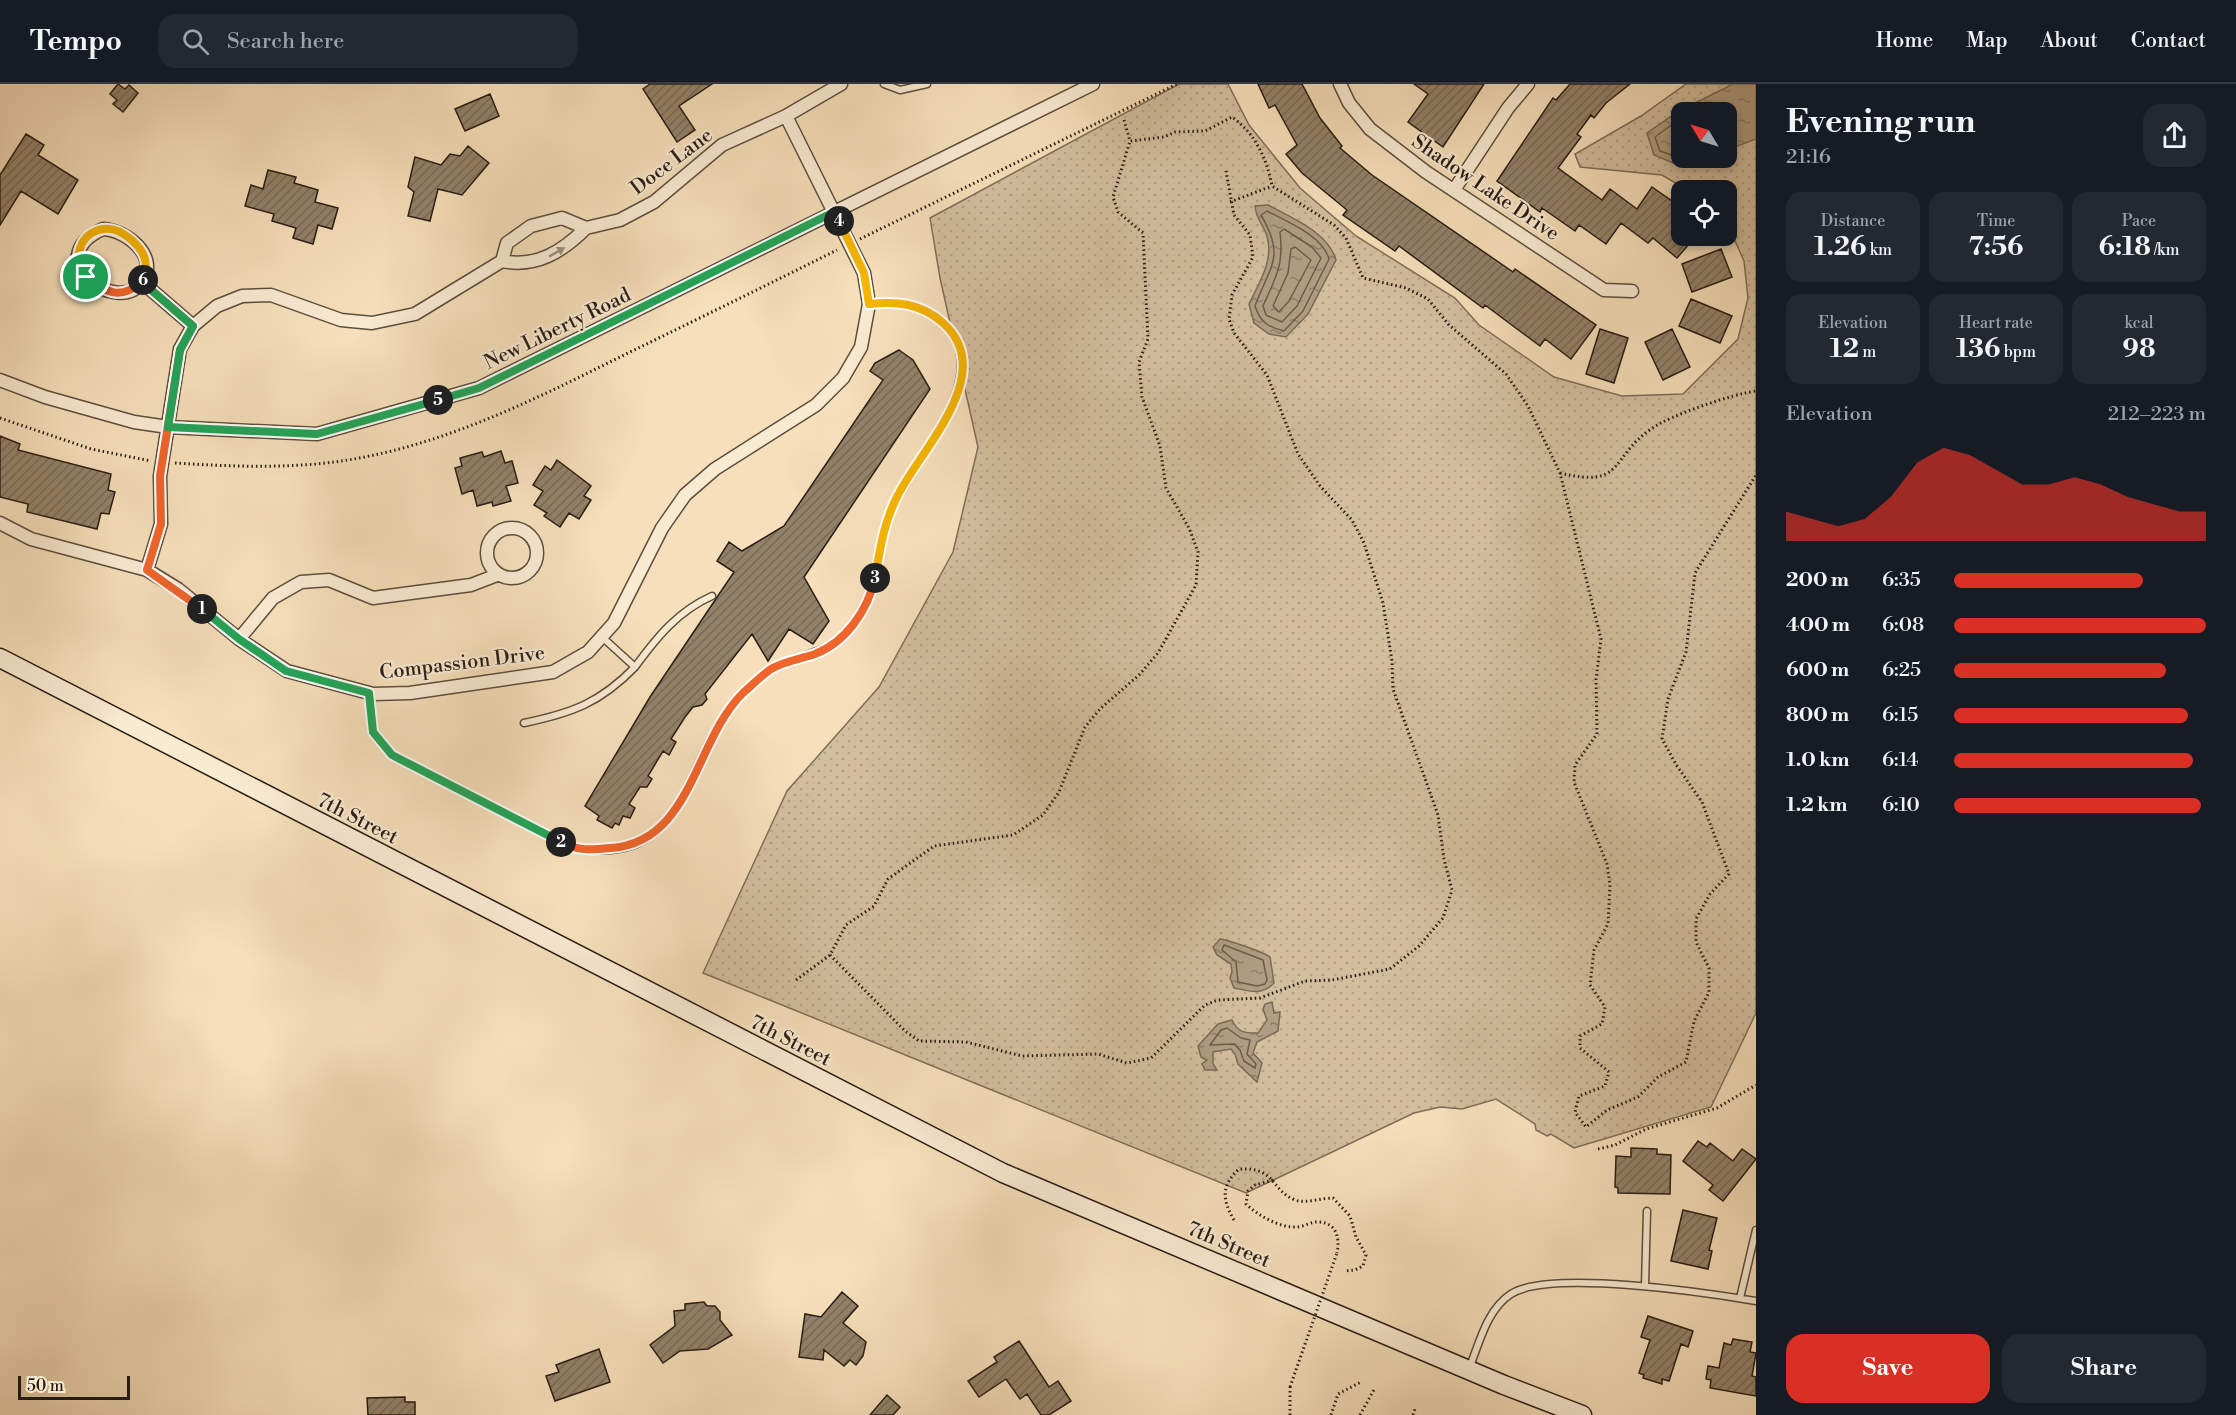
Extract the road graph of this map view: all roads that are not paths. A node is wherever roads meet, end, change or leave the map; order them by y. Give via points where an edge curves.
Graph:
1 (841, 84) edge
2 (884, 84) edge
3 (927, 84) edge
4 (1093, 84) edge
5 (1340, 84) edge
6 (1528, 84) edge
7 (786, 116) junction
8 (1454, 190) junction
9 (834, 212) junction
10 (586, 228) junction
11 (502, 261) junction
12 (142, 282) junction
13 (1632, 291) dead end
14 (869, 304) junction
15 (193, 326) junction
16 (0, 380) edge
17 (168, 427) junction
18 (0, 523) edge
19 (147, 570) junction
20 (497, 575) junction
21 (712, 596) dead end
22 (602, 638) junction
23 (239, 639) junction
24 (0, 658) edge
25 (635, 667) junction
26 (369, 693) junction
27 (524, 723) dead end
28 (1647, 1211) dead end
29 (1756, 1230) edge
30 (1645, 1286) junction
31 (1740, 1298) junction
32 (1756, 1301) edge
33 (1468, 1370) junction
34 (1582, 1415) edge

1 - 7 street, Doce Lane
2 - 3 lane via 900,90
4 - 9 street, New Liberty Road
5 - 8 street, Shadow Lake Drive via 1349,103 1370,129
6 - 8 street
7 - 9 street, Compassion Drive
7 - 10 street, Doce Lane via 722,145 654,202 620,220
8 - 13 street, Shadow Lake Drive via 1604,290
9 - 14 street, Compassion Drive via 864,273
9 - 17 street, New Liberty Road via 479,388 317,434
11 -> 10 street, Doce Lane via 520,265 545,259 569,245
10 - 11 street via 562,218 531,226 507,243
11 - 15 street via 415,314 372,323 341,320 271,295 242,296 217,306
12 - 12 street via 147,267 144,256 137,244 116,230 103,229 80,245 80,269 107,292 131,290
12 - 15 street
14 - 22 street, Compassion Drive via 861,347 843,378 816,405 715,469 685,495 662,528 614,623
14 - 26 lane via 908,304 945,325 962,361 955,400 897,496 885,527 873,587 855,621 825,650 773,668 742,694 717,729 675,810 658,831 619,848 590,851 570,846 392,755 373,732
15 - 17 street via 180,350
16 - 17 street, New Liberty Road via 104,415
17 - 19 street via 160,476 161,524
18 - 19 street, Compassion Drive via 31,539
19 - 23 street, Compassion Drive via 178,589
20 - 20 street via 514,579 533,567 537,550 529,534 514,528 491,538 486,555
20 - 23 street via 471,585 373,598 329,580 301,582 273,598
21 - 25 lane via 680,614
22 - 25 lane
22 - 26 street, Compassion Drive via 588,652 554,672 410,693
23 - 26 street, Compassion Drive via 286,671
24 - 33 street, 7th Street via 1003,1173
25 - 27 lane via 615,688 568,714
28 - 30 lane
29 - 31 lane
30 - 31 lane
30 - 33 lane via 1570,1283 1527,1287 1511,1294 1489,1320
31 - 32 lane
33 - 34 street, 7th Street

